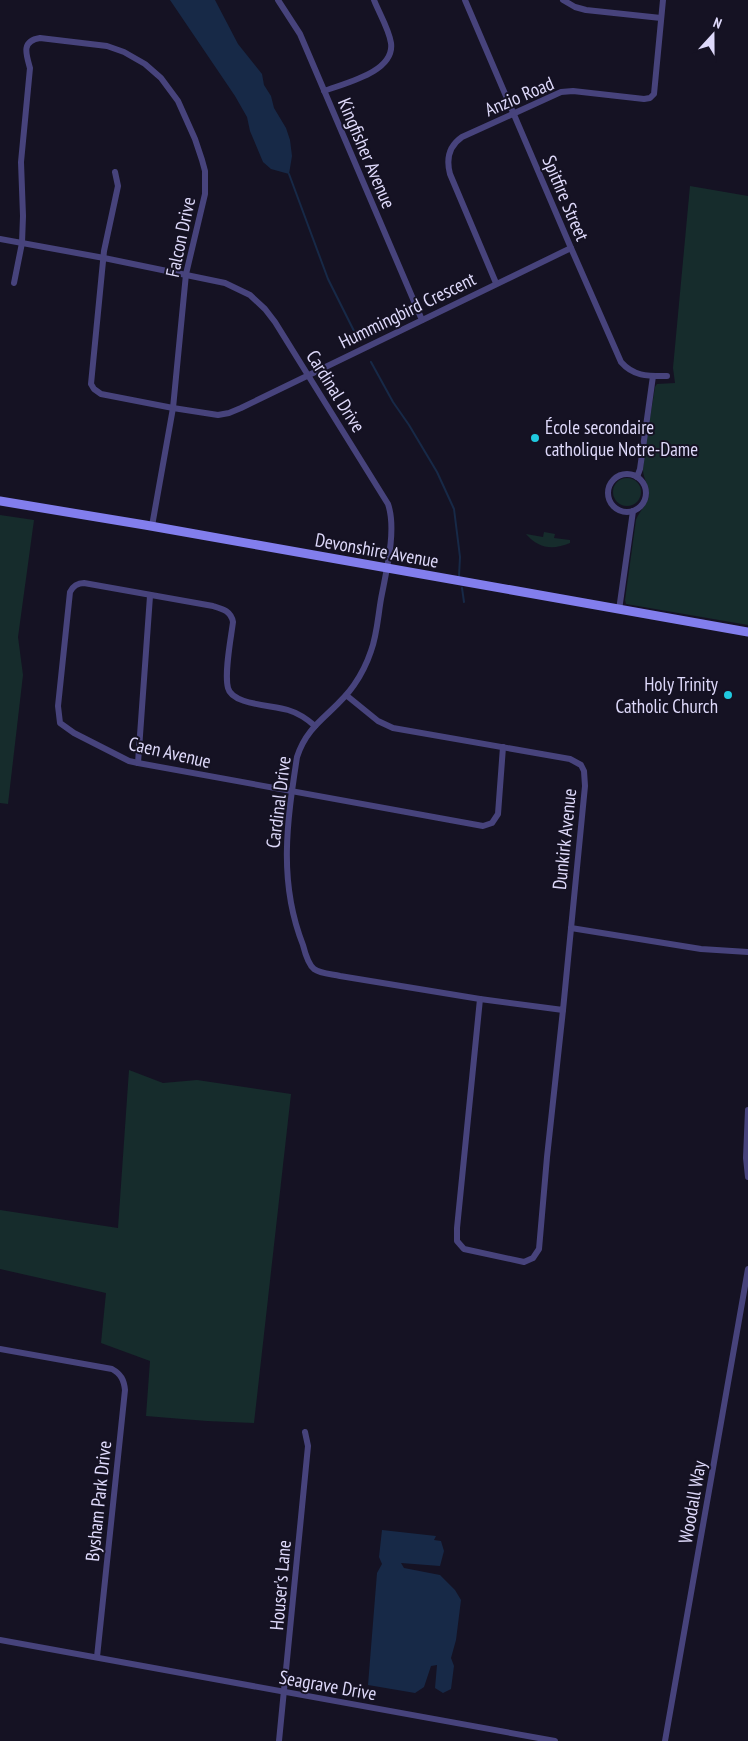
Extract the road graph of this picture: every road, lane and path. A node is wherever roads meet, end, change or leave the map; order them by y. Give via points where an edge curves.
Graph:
1 (278, 0) edge
2 (374, 0) edge
3 (465, 0) edge
4 (563, 0) edge
5 (663, 0) edge
6 (661, 18) junction
7 (324, 91) junction
8 (513, 114) junction
9 (115, 172) dead end
10 (0, 239) edge
11 (22, 243) junction
12 (570, 248) junction
13 (104, 258) junction
14 (186, 274) junction
15 (14, 283) dead end
16 (496, 284) junction
17 (422, 320) junction
18 (308, 376) junction
19 (653, 376) junction
20 (667, 376) dead end
21 (173, 408) junction
22 (637, 477) junction
23 (0, 501) edge
24 (634, 511) junction
25 (152, 526) junction
26 (386, 569) junction
27 (150, 596) junction
28 (619, 610) junction
29 (748, 632) edge
30 (346, 695) junction
31 (314, 726) junction
32 (503, 747) junction
33 (138, 763) junction
34 (292, 792) junction
35 (571, 928) junction
36 (748, 952) edge
37 (480, 999) junction
38 (562, 1010) junction
39 (748, 1110) edge
40 (748, 1177) edge
41 (748, 1269) edge
42 (0, 1349) edge
43 (305, 1432) dead end
44 (0, 1640) edge
45 (97, 1657) junction
46 (285, 1692) junction
47 (280, 1741) edge
48 (555, 1741) edge
49 (665, 1741) edge

1 - 7 street, Kingfisher Avenue via 299,33
2 - 7 street via 391,42 387,60 379,69
3 - 8 street, Spitfire Street
4 - 6 street via 586,10
5 - 6 street, Anzio Road
6 - 8 street, Anzio Road via 654,94 650,98 567,91
7 - 17 street, Kingfisher Avenue
8 - 12 street, Spitfire Street
8 - 16 street, Anzio Road via 458,140 448,159 450,174
9 - 13 street, Hummingbird Crescent via 118,186
10 - 11 street, Cardinal Drive
11 - 13 street, Cardinal Drive
11 - 14 street, Falcon Drive via 21,162 30,68 26,47 40,38 104,46 136,58 161,78 178,101 199,149 205,171 205,194
11 - 15 street, Falcon Drive
12 - 16 street, Hummingbird Crescent
12 - 19 street, Spitfire Street via 622,362 636,373
13 - 14 street, Cardinal Drive
13 - 21 street, Hummingbird Crescent via 92,387 101,394
14 - 18 street, Cardinal Drive via 225,283 250,296 274,321
14 - 21 street, Falcon Drive
16 - 17 street, Hummingbird Crescent
17 - 18 street, Hummingbird Crescent
18 - 21 street, Hummingbird Crescent via 229,413
18 - 26 street, Cardinal Drive via 388,504 391,522
19 - 20 street, Spitfire Street
19 - 22 street
21 - 25 street, Falcon Drive
22 - 24 street via 646,492 642,504
22 - 24 street via 619,476 613,479 608,491 608,498 616,508
23 - 25 main road, Devonshire Avenue
24 - 28 street
25 - 26 main road, Devonshire Avenue
26 - 28 main road, Devonshire Avenue
26 - 30 street, Cardinal Drive via 371,650 362,672
27 - 31 street, Caen Avenue via 229,612 233,622 227,676 230,694 240,700 295,712
27 - 33 street
27 - 33 street, Caen Avenue via 84,583 72,588 58,706 60,723 65,727
28 - 29 main road, Devonshire Avenue
30 - 31 street, Cardinal Drive
30 - 32 street, Dunkirk Avenue via 389,727
31 - 34 street, Cardinal Drive via 300,748
32 - 34 street, Caen Avenue via 498,814 488,825
32 - 35 street, Dunkirk Avenue via 570,758 584,771
33 - 34 street, Caen Avenue
34 - 37 street, Cardinal Drive via 286,878 296,928 314,969
35 - 36 street
35 - 38 street
37 - 38 street, Cardinal Drive
37 - 38 street via 457,1241 464,1249 524,1262 533,1258 539,1249
39 - 40 street
41 - 49 street, Woodall Way
42 - 45 street, Bysham Park Drive via 112,1369 124,1381
43 - 46 street, Houser's Lane via 308,1446
44 - 45 street
45 - 46 street, Seagrave Drive
46 - 47 street, Houser's Lane
46 - 48 street, Seagrave Drive

